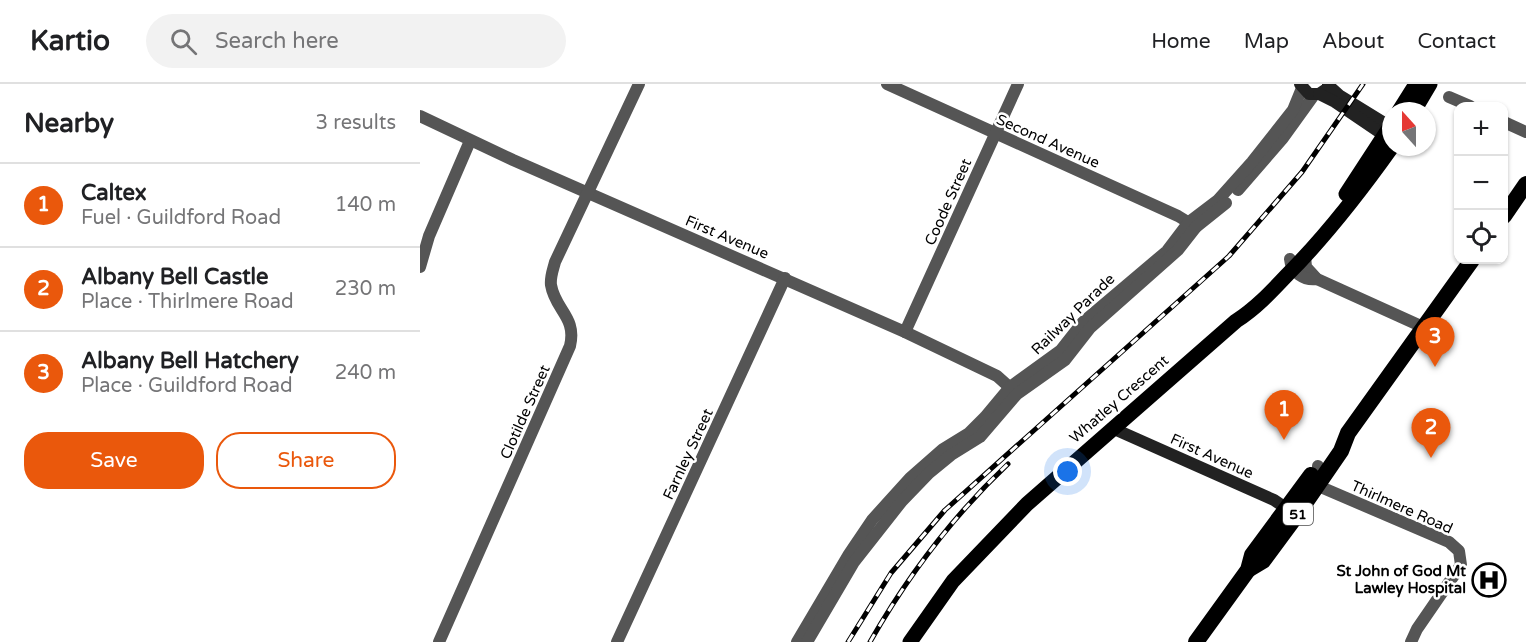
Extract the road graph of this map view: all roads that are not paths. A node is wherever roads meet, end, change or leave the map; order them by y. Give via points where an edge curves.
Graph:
1 (639, 84) edge
2 (887, 84) edge
3 (1018, 84) edge
4 (1416, 84) edge
5 (1430, 84) edge
6 (1328, 85) edge
7 (1301, 86) edge
8 (1316, 95) junction
9 (1449, 97) dead end
10 (1337, 98) junction
11 (1405, 102) edge
12 (1419, 102) edge
13 (1461, 102) edge
14 (420, 117) edge
15 (1508, 124) edge
16 (1382, 128) edge
17 (1526, 132) edge
18 (995, 133) junction
19 (1382, 138) edge
20 (470, 141) junction
21 (1526, 184) edge
22 (588, 193) junction
23 (1507, 210) edge
24 (1192, 224) junction
25 (1296, 261) junction
26 (1469, 264) edge
27 (420, 267) edge
28 (785, 278) junction
29 (1423, 327) junction
30 (905, 332) junction
31 (1013, 391) junction
32 (1112, 428) junction
33 (1348, 433) junction
34 (1318, 465) junction
35 (1319, 483) junction
36 (1292, 512) junction
37 (439, 642) edge
38 (617, 642) edge
39 (797, 642) edge
40 (807, 642) edge
41 (910, 642) edge
42 (1196, 642) edge
43 (1411, 642) edge

1 - 22 street, Clotilde Street
2 - 18 street, Second Avenue
3 - 18 street, Coode Street
4 - 11 main road
5 - 12 main road
6 - 8 main road
6 - 10 main road
7 - 8 main road
7 - 24 street, Railway Parade via 1293,110 1252,162
8 - 10 main road
8 - 24 street, Railway Parade via 1225,204
9 - 13 street
10 - 16 main road
14 - 20 street, First Avenue
15 - 17 street
18 - 24 street, Second Avenue
18 - 30 street, Coode Street
19 - 25 main road, Whatley Crescent via 1353,185
20 - 22 street, First Avenue
20 - 27 street via 429,236
21 - 23 highway
22 - 28 street, First Avenue
22 - 37 street, Clotilde Street via 551,275 551,287 572,327 573,337
24 - 31 street, Railway Parade via 1178,250 1090,328 1065,360
25 - 29 street via 1317,279
25 - 32 main road, Whatley Crescent via 1254,309
26 - 29 highway, 51
28 - 30 street, First Avenue
28 - 38 street, Farnley Street
29 - 33 highway, 51
30 - 31 street, First Avenue via 997,376
31 - 39 street, Railway Parade via 969,433 925,464 872,520
31 - 40 street, Railway Parade via 980,437 943,461 902,501 854,562
32 - 36 main road, First Avenue via 1274,500
32 - 41 main road, Whatley Crescent via 987,544 953,581
33 - 34 highway, 51
33 - 35 highway, 51
34 - 35 street
34 - 36 highway, 51
35 - 36 highway, 51
35 - 43 street, Thirlmere Road via 1330,492 1449,542 1459,551 1461,565
36 - 42 highway, 51 via 1252,555 1248,570

